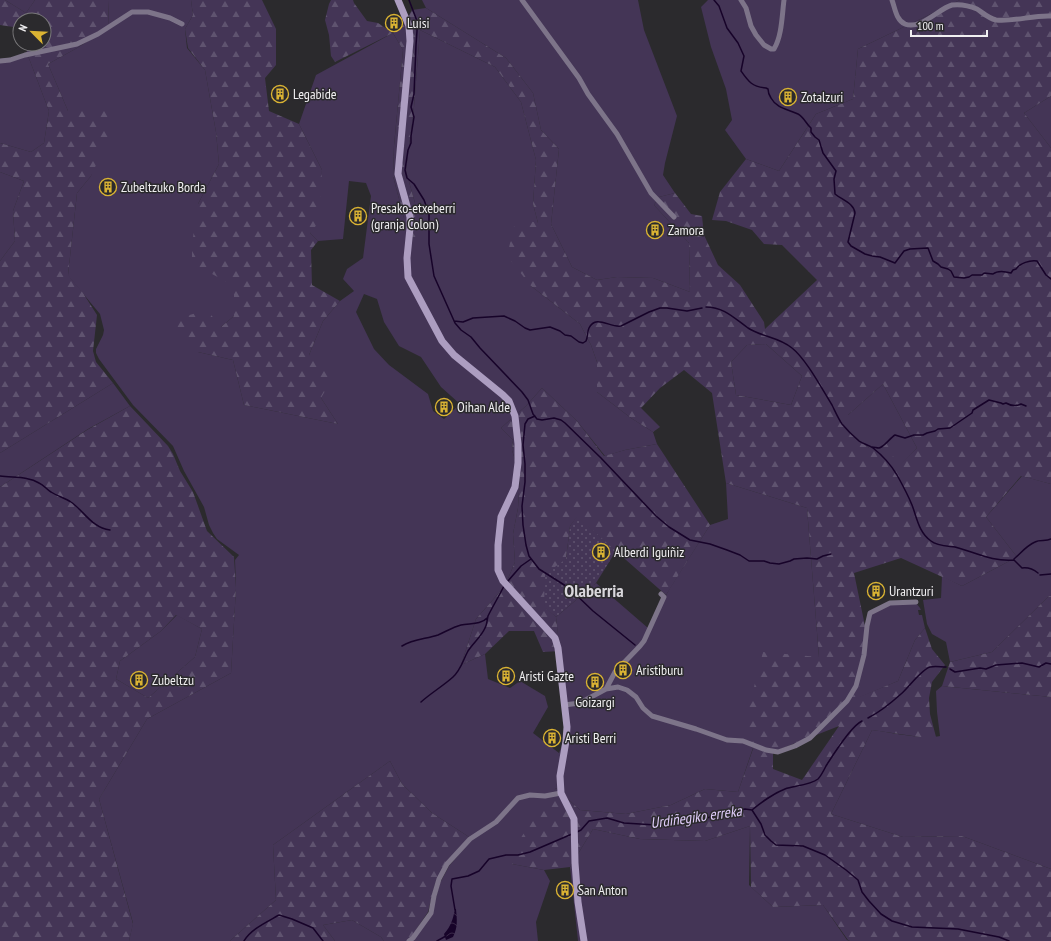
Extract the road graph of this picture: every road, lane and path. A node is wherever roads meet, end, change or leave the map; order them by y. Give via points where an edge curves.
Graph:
1 (398, 0) edge
2 (522, 0) edge
3 (741, 0) edge
4 (784, 0) edge
5 (892, 0) edge
6 (1051, 16) edge
7 (182, 24) dead end
8 (0, 61) edge
9 (674, 218) dead end
10 (661, 594) dead end
11 (916, 602) dead end
12 (606, 688) junction
13 (564, 705) junction
14 (562, 792) junction
15 (409, 941) edge
16 (584, 941) edge

1 - 13 street via 409,26 410,41 398,174 410,217 408,277 442,341 454,355 509,401 515,416 518,463 515,487 501,516 498,570 503,580 555,638
2 - 9 street via 618,134 651,193
3 - 4 street via 756,35 771,49 777,44
5 - 6 street via 898,18 904,24 914,25 953,5 971,7 994,19
7 - 8 street via 148,12 132,12 77,44
10 - 12 street via 664,597 644,641 614,672
11 - 12 street via 890,603 870,613 864,655 856,686 847,701 810,738 778,752 743,741 727,740 652,716 627,690 618,687
12 - 13 street via 580,703
13 - 14 street via 567,727 560,776
14 - 15 street via 518,798 496,822 470,839 447,864 439,879 430,914
14 - 16 street via 574,819 578,902

